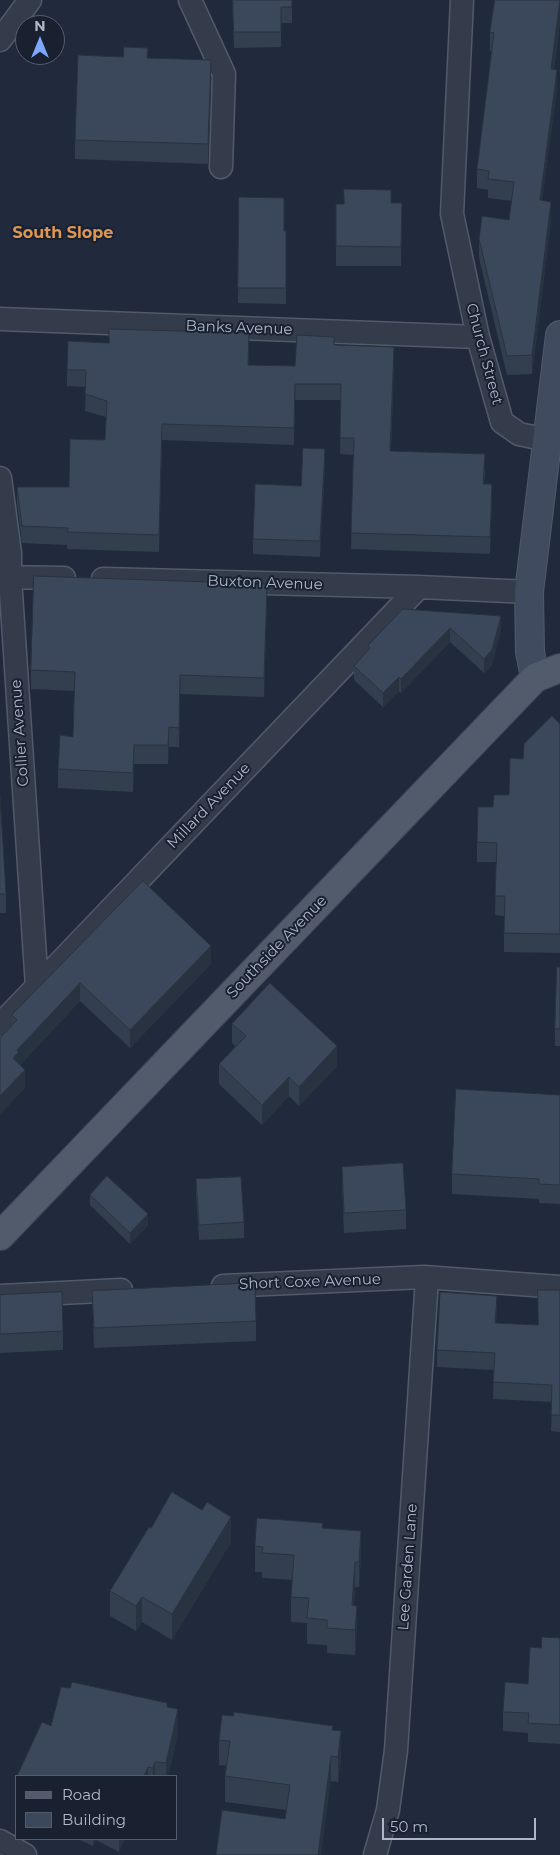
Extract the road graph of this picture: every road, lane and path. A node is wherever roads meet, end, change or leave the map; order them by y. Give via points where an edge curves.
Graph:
1 (30, 0) edge
2 (190, 0) edge
3 (462, 0) edge
4 (0, 40) edge
5 (220, 167) dead end
6 (0, 319) edge
7 (560, 335) edge
8 (478, 337) junction
9 (546, 440) junction
10 (0, 478) edge
11 (5, 577) edge
12 (419, 587) junction
13 (529, 592) junction
14 (552, 674) edge
15 (36, 987) junction
16 (0, 1025) edge
17 (0, 1236) edge
18 (427, 1278) junction
19 (198, 1287) edge
20 (560, 1287) edge
21 (140, 1289) edge
22 (0, 1296) edge
23 (0, 1841) edge
24 (25, 1855) edge
25 (376, 1855) edge

1 - 4 street
2 - 5 street via 224,74
3 - 8 street, Church Street via 452,214
6 - 8 street, Banks Avenue
7 - 9 main road
8 - 9 street, Church Street via 502,422 519,434
9 - 13 main road
10 - 11 street, Collier Avenue via 10,553
11 - 12 street, Buxton Avenue
11 - 15 street, Collier Avenue
12 - 13 street, Buxton Avenue
12 - 15 street, Millard Avenue
13 - 14 main road via 530,652
14 - 17 main road, Southside Avenue
15 - 16 street, Millard Avenue
18 - 19 street, Short Coxe Avenue
18 - 20 street, Short Coxe Avenue
18 - 25 street, Lee Garden Lane via 396,1750 388,1810
21 - 22 street
23 - 24 street

